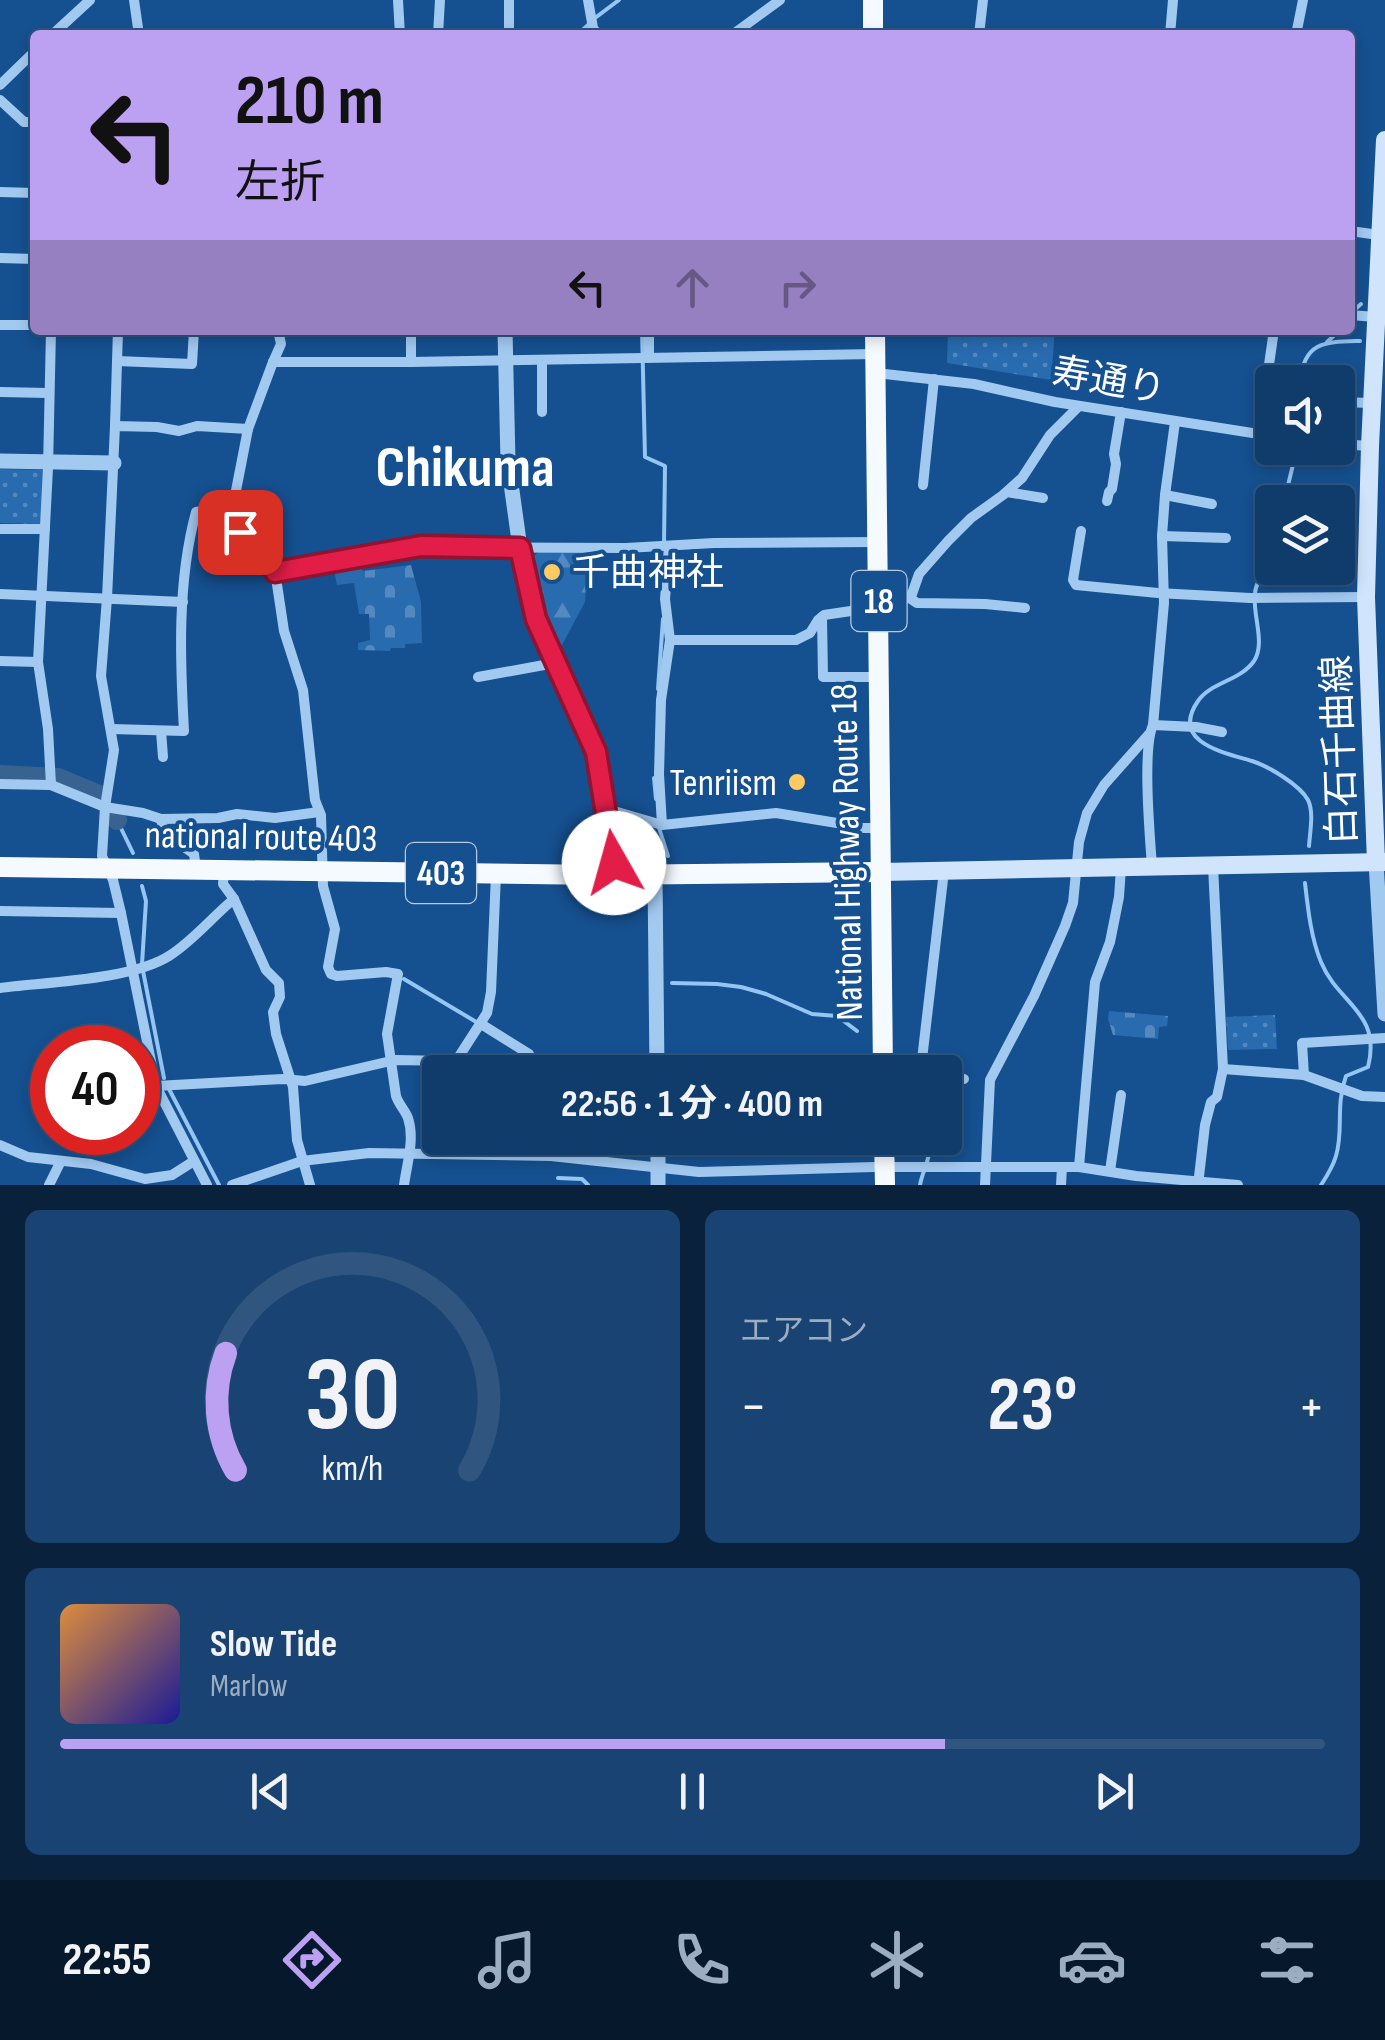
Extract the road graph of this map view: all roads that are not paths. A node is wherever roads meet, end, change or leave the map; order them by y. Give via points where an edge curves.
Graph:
1 (90, 0) edge
2 (134, 0) edge
3 (398, 0) edge
4 (440, 0) edge
5 (509, 0) edge
6 (588, 0) edge
7 (780, 0) edge
8 (872, 0) edge
9 (983, 0) edge
10 (1173, 0) edge
11 (1303, 0) edge
12 (594, 27) edge
13 (57, 30) edge
14 (139, 30) edge
15 (400, 30) edge
16 (438, 30) edge
17 (509, 30) edge
18 (739, 30) edge
19 (873, 30) edge
20 (980, 30) edge
21 (1170, 30) edge
22 (1297, 30) edge
23 (30, 57) edge
24 (0, 85) edge
25 (0, 100) edge
26 (30, 122) edge
27 (1385, 140) edge
28 (0, 192) edge
29 (30, 193) edge
30 (1382, 222) edge
31 (1355, 230) edge
32 (0, 258) edge
33 (30, 258) edge
34 (1355, 315) edge
35 (1376, 317) junction
36 (0, 324) edge
37 (30, 325) edge
38 (50, 335) edge
39 (118, 335) edge
40 (194, 335) edge
41 (279, 335) edge
42 (410, 335) edge
43 (505, 335) edge
44 (648, 335) edge
45 (875, 335) edge
46 (1273, 335) edge
47 (645, 358) junction
48 (542, 360) junction
49 (117, 361) junction
50 (506, 361) junction
51 (273, 362) junction
52 (410, 362) junction
53 (876, 364) junction
54 (1269, 365) edge
55 (934, 379) junction
56 (0, 392) edge
57 (48, 392) junction
58 (1355, 403) edge
59 (1372, 404) junction
60 (1079, 406) junction
61 (542, 412) dead end
62 (1121, 412) junction
63 (1175, 422) junction
64 (115, 426) junction
65 (248, 429) junction
66 (1255, 433) edge
67 (1355, 445) edge
68 (1370, 446) junction
69 (0, 461) edge
70 (48, 462) junction
71 (114, 463) junction
72 (923, 485) dead end
73 (1007, 492) junction
74 (1165, 495) junction
75 (1044, 498) dead end
76 (1108, 501) dead end
77 (1212, 504) dead end
78 (233, 506) junction
79 (0, 529) edge
80 (46, 530) junction
81 (1081, 531) dead end
82 (1162, 536) junction
83 (1226, 538) dead end
84 (878, 542) junction
85 (664, 546) junction
86 (520, 548) junction
87 (275, 572) junction
88 (1164, 592) junction
89 (0, 594) edge
90 (40, 595) junction
91 (908, 597) junction
92 (1366, 597) junction
93 (107, 598) junction
94 (183, 602) junction
95 (879, 606) junction
96 (1025, 608) dead end
97 (822, 617) junction
98 (670, 640) junction
99 (0, 662) edge
100 (38, 662) junction
101 (556, 663) junction
102 (880, 677) junction
103 (478, 678) dead end
104 (111, 729) junction
105 (1152, 729) junction
106 (161, 731) junction
107 (1222, 732) dead end
108 (1377, 736) edge
109 (163, 757) dead end
110 (51, 779) junction
111 (0, 784) edge
112 (105, 808) junction
113 (607, 809) junction
114 (319, 812) junction
115 (161, 819) junction
116 (662, 824) junction
117 (881, 828) junction
118 (1381, 862) edge
119 (0, 866) edge
120 (1213, 866) junction
121 (1152, 867) junction
122 (1121, 868) junction
123 (108, 869) junction
124 (1075, 869) junction
125 (196, 870) junction
126 (224, 870) junction
127 (944, 870) junction
128 (322, 872) junction
129 (882, 872) junction
130 (496, 874) junction
131 (613, 875) junction
132 (655, 875) junction
133 (234, 899) junction
134 (0, 911) edge
135 (121, 913) junction
136 (132, 972) junction
137 (0, 988) edge
138 (1385, 1014) edge
139 (481, 1024) junction
140 (143, 1025) edge
141 (1375, 1039) edge
142 (529, 1055) edge
143 (657, 1055) edge
144 (883, 1055) edge
145 (920, 1055) edge
146 (390, 1062) junction
147 (1223, 1069) junction
148 (1304, 1075) junction
149 (290, 1080) junction
150 (160, 1086) edge
151 (160, 1094) edge
152 (1120, 1095) dead end
153 (1385, 1097) edge
154 (0, 1145) edge
155 (410, 1154) junction
156 (658, 1155) edge
157 (551, 1156) joint
158 (61, 1161) junction
159 (194, 1161) junction
160 (302, 1161) junction
161 (986, 1166) junction
162 (1062, 1167) junction
163 (658, 1168) junction
164 (1079, 1168) junction
165 (1110, 1172) junction
166 (885, 1176) edge
167 (1198, 1183) edge
168 (49, 1185) edge
169 (208, 1185) edge
170 (232, 1185) edge
171 (310, 1185) edge
172 (404, 1185) edge
173 (658, 1185) edge
174 (986, 1185) edge
175 (1061, 1185) edge
176 (1238, 1185) edge

1 - 13 street
2 - 14 street
3 - 15 street
4 - 16 street
5 - 17 street
6 - 12 street
7 - 18 street
8 - 19 highway
9 - 20 street
10 - 21 street
11 - 22 street
23 - 24 street
25 - 26 street
27 - 30 main road, 白石千曲線
28 - 29 street
30 - 31 street
30 - 35 main road, 白石千曲線
32 - 33 street
34 - 35 street
35 - 59 main road, 白石千曲線
36 - 37 street
38 - 57 street
39 - 49 street
40 - 49 street via 192,364
41 - 51 street
42 - 52 street
43 - 50 street
44 - 47 street
45 - 53 highway, National Highway Route 18 / 18
46 - 54 street
47 - 48 street, 寿通り
47 - 53 street, 寿通り
48 - 50 street, 寿通り
48 - 61 street
49 - 64 street
50 - 52 street, 寿通り
50 - 86 street via 508,462
51 - 52 street, 寿通り
51 - 65 street
53 - 55 street, 寿通り
53 - 84 highway, National Highway Route 18 / 18
55 - 60 street, 寿通り
55 - 72 street
56 - 57 street
57 - 70 street
58 - 59 street
59 - 68 main road, 白石千曲線
60 - 62 street, 寿通り
60 - 73 street
62 - 63 street, 寿通り
62 - 76 street
63 - 66 street, 寿通り
63 - 74 street
64 - 65 street
64 - 71 street
65 - 78 street
67 - 68 street
68 - 92 main road, 白石千曲線 via 1372,574
69 - 70 street
70 - 71 street
70 - 80 street
71 - 93 street
73 - 75 street
73 - 91 street via 948,542
74 - 77 street
74 - 82 street
78 - 87 street via 240,532 266,553
78 - 94 street via 196,512
79 - 80 street
80 - 90 street
81 - 88 street via 1076,585
82 - 83 street
82 - 88 street
84 - 85 street
84 - 95 highway, National Highway Route 18 / 18
85 - 86 street
85 - 98 street
86 - 87 street via 421,546
86 - 101 street via 536,619
87 - 114 street via 303,690
88 - 92 street
88 - 105 street
89 - 90 street
90 - 93 street
90 - 100 street
91 - 95 street
91 - 96 street via 916,603
92 - 108 main road, 白石千曲線
93 - 94 street
93 - 104 street via 101,676
94 - 106 street via 184,731
95 - 97 street
95 - 102 highway, National Highway Route 18 / 18
97 - 98 street via 796,640
97 - 102 street via 823,677
98 - 116 street via 661,700
99 - 100 street
100 - 110 street
101 - 103 street
101 - 113 street via 594,743
102 - 117 highway, National Highway Route 18 / 18
104 - 106 street
104 - 112 street
105 - 107 street
105 - 121 street
105 - 124 street via 1090,806
106 - 109 street
108 - 118 main road, 白石千曲線
110 - 111 street
110 - 112 street
112 - 115 street
112 - 123 street via 102,856
113 - 116 street
113 - 131 street
114 - 115 street
114 - 128 street
115 - 125 street via 164,833 194,854
116 - 117 street via 776,814
117 - 129 highway, National Highway Route 18 / 18
118 - 120 main road, 白石千曲線
118 - 138 street
119 - 123 highway, national route 403 / 403
120 - 121 main road, 白石千曲線
120 - 147 street
121 - 122 main road, 白石千曲線
122 - 124 main road, 白石千曲線
122 - 164 street via 1110,942 1095,982
123 - 125 highway, national route 403 / 403
123 - 135 street
124 - 127 main road, 白石千曲線
124 - 161 street via 1065,926 990,1080
125 - 126 highway, national route 403 / 403
126 - 128 highway, national route 403 / 403
126 - 133 street via 223,884
127 - 129 main road, 白石千曲線
127 - 145 street
128 - 130 highway, national route 403 / 403
128 - 146 street via 335,928 331,974 398,974 387,1034
129 - 132 highway, national route 403 / 403
129 - 144 highway, National Highway Route 18 / 18
130 - 131 highway, national route 403 / 403
130 - 139 street via 492,992
131 - 132 highway, national route 403 / 403
132 - 143 street
133 - 136 street via 170,956
133 - 149 street via 263,965 279,984 273,1012
134 - 135 street
135 - 136 street
136 - 137 street
136 - 140 street
139 - 142 street
139 - 146 street via 452,1061
141 - 148 street via 1302,1043
146 - 149 street
146 - 155 street via 399,1106 408,1116
147 - 148 street
147 - 167 street via 1205,1125
148 - 153 street via 1362,1096
149 - 150 street
149 - 160 street
151 - 159 street
152 - 165 street
154 - 158 street
155 - 157 street
155 - 160 street
155 - 172 street
156 - 163 street
157 - 163 street
158 - 159 street via 145,1179 172,1175
158 - 168 street
159 - 169 street
160 - 170 street
160 - 171 street
161 - 162 street
161 - 166 street via 924,1167
161 - 174 street
162 - 164 street
162 - 175 street
163 - 166 street
163 - 173 street
164 - 165 street
165 - 167 street
167 - 176 street

